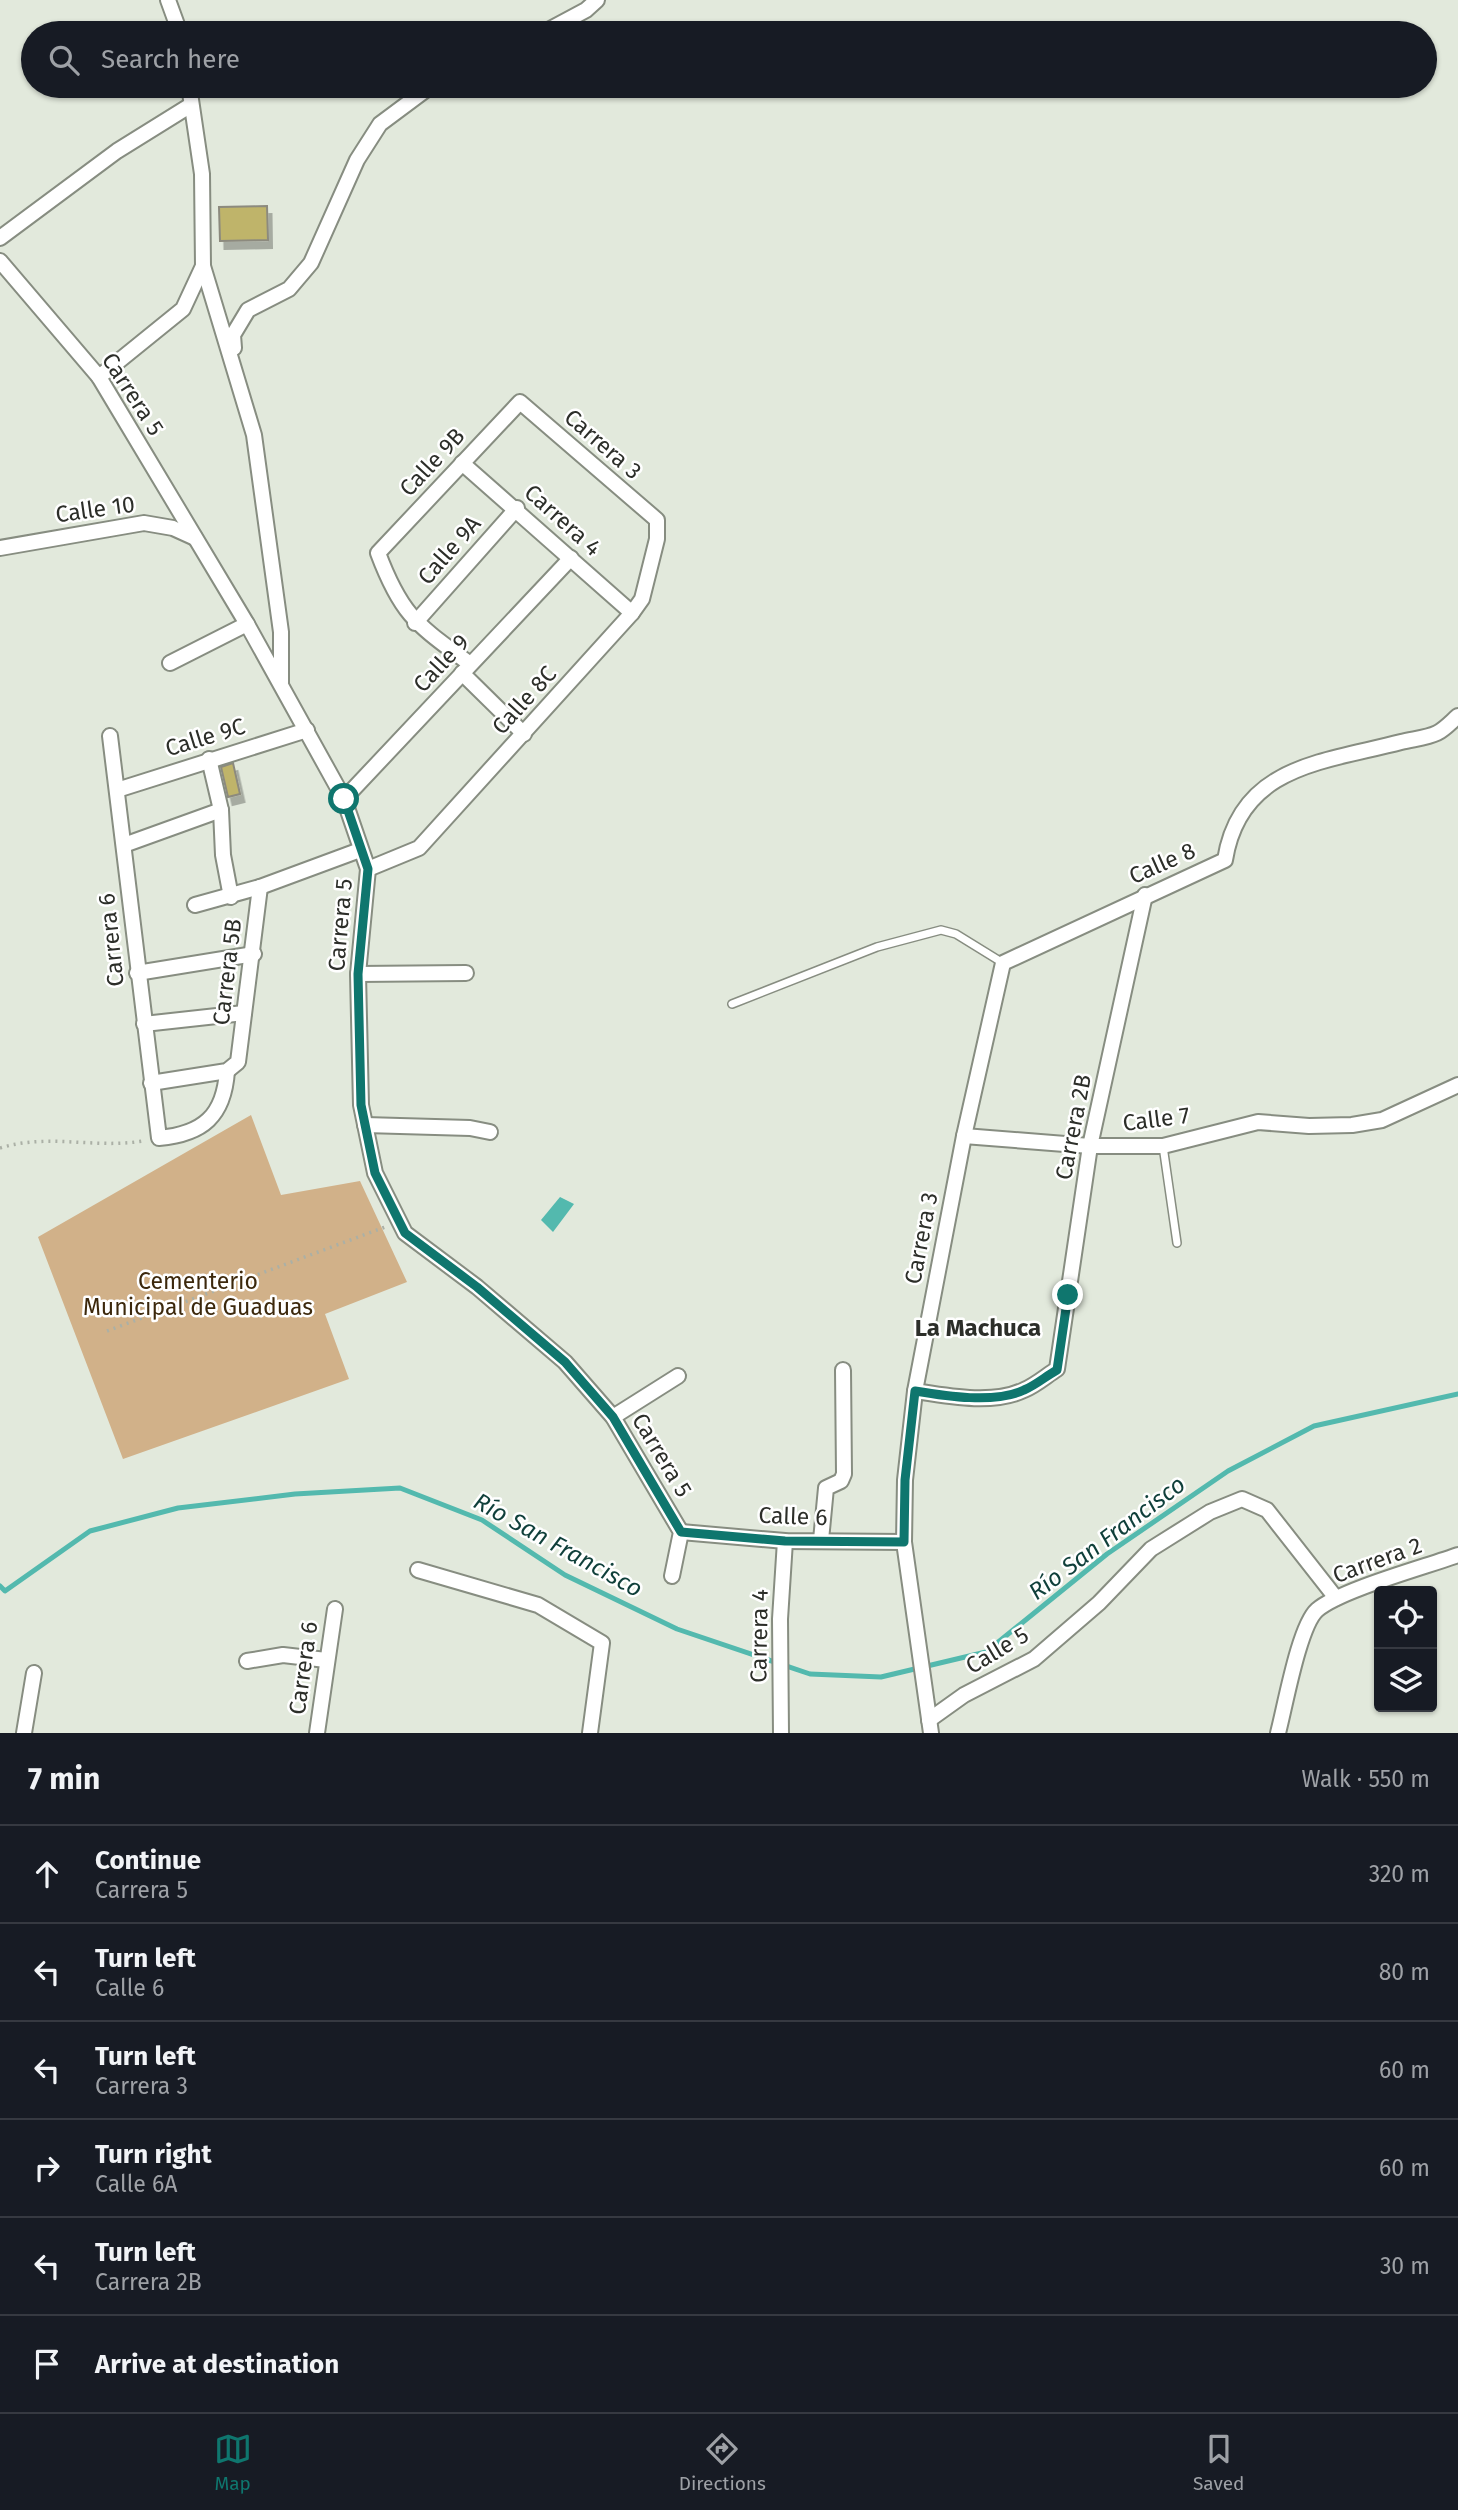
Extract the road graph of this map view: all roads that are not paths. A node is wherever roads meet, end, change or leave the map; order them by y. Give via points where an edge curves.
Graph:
1 (168, 0) edge
2 (597, 0) edge
3 (176, 21) edge
4 (565, 21) edge
5 (190, 98) edge
6 (415, 98) edge
7 (191, 105) junction
8 (0, 238) edge
9 (0, 261) edge
10 (203, 266) junction
11 (235, 366) junction
12 (99, 377) junction
13 (520, 402) joint
14 (462, 463) junction
15 (517, 508) junction
16 (657, 520) joint
17 (195, 538) junction
18 (0, 548) edge
19 (571, 558) junction
20 (632, 612) junction
21 (415, 623) junction
22 (247, 624) junction
23 (170, 663) dead end
24 (466, 669) junction
25 (281, 685) junction
26 (1458, 716) edge
27 (307, 730) junction
28 (524, 734) junction
29 (110, 736) dead end
30 (209, 759) junction
31 (117, 790) junction
32 (344, 799) junction
33 (221, 810) junction
34 (124, 845) junction
35 (360, 850) junction
36 (368, 869) junction
37 (260, 887) junction
38 (1145, 895) junction
39 (232, 897) junction
40 (195, 905) dead end
41 (254, 954) junction
42 (1003, 963) junction
43 (137, 973) junction
44 (467, 973) dead end
45 (358, 974) junction
46 (732, 1004) dead end
47 (244, 1013) junction
48 (144, 1024) junction
49 (232, 1067) junction
50 (151, 1083) junction
51 (1458, 1085) edge
52 (365, 1125) junction
53 (490, 1132) dead end
54 (964, 1136) junction
55 (1090, 1146) junction
56 (1163, 1146) junction
57 (1177, 1243) dead end
58 (844, 1370) dead end
59 (678, 1376) dead end
60 (915, 1391) junction
61 (613, 1417) junction
62 (681, 1532) junction
63 (821, 1540) junction
64 (785, 1541) junction
65 (904, 1542) junction
66 (1458, 1555) edge
67 (418, 1570) dead end
68 (672, 1576) dead end
69 (1336, 1598) junction
70 (335, 1609) dead end
71 (326, 1660) junction
72 (247, 1661) dead end
73 (34, 1673) dead end
74 (781, 1726) edge
75 (930, 1726) edge
76 (24, 1733) edge
77 (317, 1733) edge
78 (590, 1733) edge
79 (1278, 1733) edge

1 - 3 street
2 - 4 street
5 - 7 street
6 - 11 street via 380,124 357,160 312,263 289,289 248,310 233,335
7 - 8 street via 117,151
7 - 10 street via 202,174
9 - 12 street, Carrera 5
10 - 11 street
10 - 12 street via 183,309
11 - 25 street via 254,435 267,525 281,632
12 - 17 street, Carrera 5
13 - 14 street, Calle 9B
13 - 16 street, Carrera 3
14 - 15 street, Carrera 4
14 - 21 street, Calle 9B via 378,553 392,590
15 - 19 street, Carrera 4
15 - 21 street, Calle 9A
16 - 20 street, Calle 8C via 657,539 642,599
17 - 18 street, Calle 10 via 144,523
17 - 22 street, Carrera 5
19 - 20 street, Carrera 4
19 - 24 street, Calle 9
20 - 28 street, Calle 8C
21 - 24 street
22 - 23 street
22 - 25 street, Carrera 5
24 - 28 street
24 - 32 street, Calle 9
25 - 27 street, Carrera 5
26 - 38 street, Calle 8 via 1438,732 1312,764 1272,781 1229,832 1225,860
27 - 30 street, Calle 9C
27 - 32 street, Carrera 5
28 - 36 street, Calle 8C via 419,848
29 - 31 street, Carrera 6
30 - 31 street, Calle 9C
30 - 33 street, Carrera 5B
31 - 34 street, Carrera 6
32 - 35 street, Carrera 5
33 - 34 street
33 - 39 street, Carrera 5B via 223,855
34 - 43 street, Carrera 6
35 - 36 street, Carrera 5
35 - 37 street
36 - 45 street, Carrera 5
37 - 39 street
37 - 41 street, Carrera 5B
38 - 42 street, Calle 8
38 - 55 street, Carrera 2B
39 - 40 street
41 - 43 street
41 - 47 street, Carrera 5B
42 - 46 lane via 956,934 941,930 877,947
42 - 54 street, Carrera 3
43 - 48 street, Carrera 6
44 - 45 street
45 - 52 street, Carrera 5
47 - 48 street
47 - 49 street, Carrera 5B
48 - 50 street, Carrera 6
49 - 50 street
49 - 50 street, Carrera 6 via 218,1112 180,1136 159,1138
51 - 56 street, Calle 7 via 1382,1120 1309,1126 1258,1122
52 - 53 street
52 - 61 street, Carrera 5 via 375,1173 405,1233 565,1362
54 - 55 street, Calle 7
54 - 60 street, Carrera 3
55 - 56 street, Calle 7
55 - 60 street, Carrera 2B via 1057,1370 1023,1391 999,1395
56 - 57 lane
58 - 63 street via 844,1474 841,1481 826,1488
59 - 61 street
60 - 65 street, Carrera 3 via 905,1480
61 - 62 street, Carrera 5
62 - 64 street, Calle 6
62 - 68 street, Carrera 5
63 - 64 street, Calle 6
63 - 65 street, Calle 6
64 - 74 street, Carrera 4
65 - 75 street, Carrera 3
66 - 69 street, Carrera 2
67 - 78 street via 538,1605 602,1643
69 - 75 street, Calle 5 via 1267,1510 1242,1499 1210,1512 1151,1549 1099,1603 1034,1659 964,1695
69 - 79 street, Carrera 2 via 1316,1611 1305,1631
70 - 71 street, Carrera 6
71 - 72 street via 283,1655
71 - 77 street, Carrera 6
73 - 76 street

